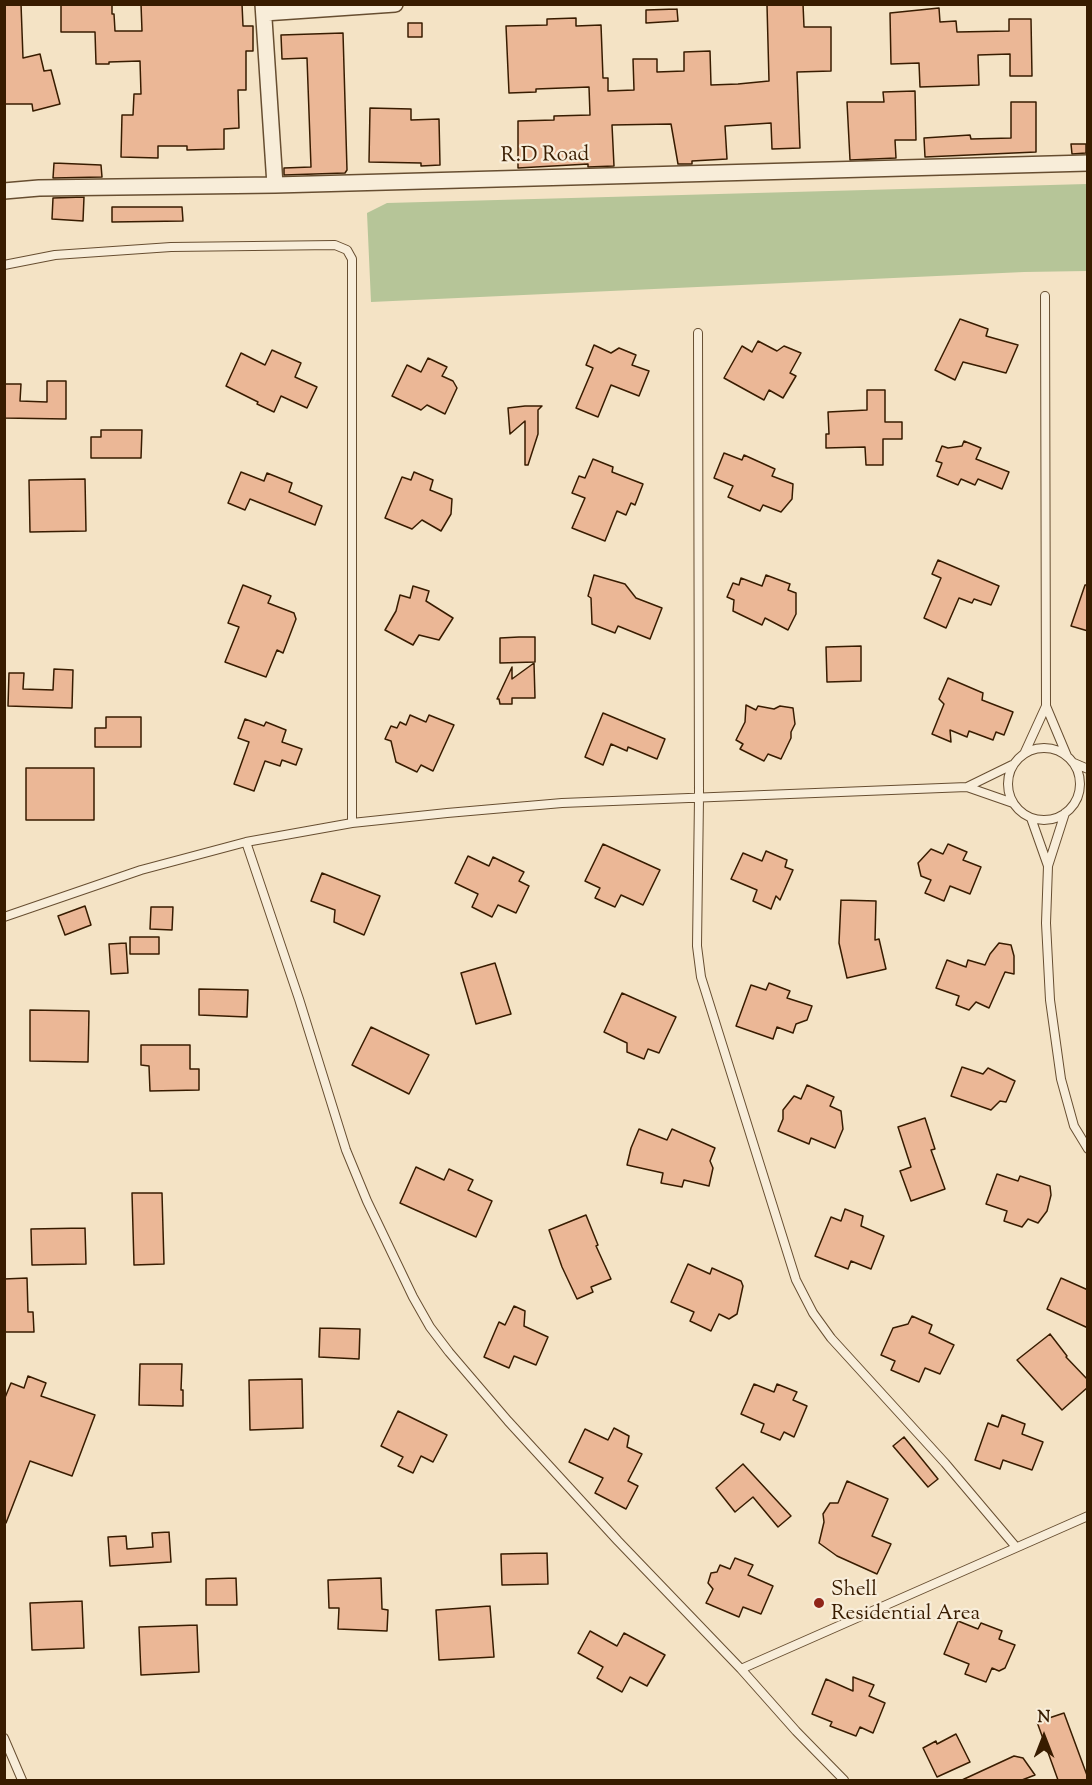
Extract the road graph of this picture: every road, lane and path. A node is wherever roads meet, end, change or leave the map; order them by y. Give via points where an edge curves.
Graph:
1 (395, 4) edge
2 (264, 8) edge
3 (1088, 163) edge
4 (275, 185) junction
5 (4, 190) edge
6 (4, 265) edge
7 (1045, 296) dead end
8 (698, 333) dead end
9 (1046, 706) junction
10 (1025, 753) junction
11 (1067, 756) junction
12 (1074, 763) junction
13 (1012, 764) junction
14 (1088, 768) edge
15 (967, 787) junction
16 (1088, 796) edge
17 (699, 798) junction
18 (1078, 800) junction
19 (1012, 802) junction
20 (1065, 813) junction
21 (1031, 818) junction
22 (352, 824) junction
23 (246, 842) junction
24 (1048, 866) junction
25 (4, 917) edge
26 (1088, 1149) edge
27 (1088, 1516) edge
28 (1016, 1547) junction
29 (741, 1669) junction
30 (4, 1738) edge
31 (22, 1780) edge
32 (844, 1780) edge

1 - 2 street
2 - 4 street
3 - 4 street, R.D Road
4 - 5 street, R.D Road
6 - 22 lane via 55,255 171,247 335,245 346,250 352,259
7 - 9 lane
8 - 17 lane
9 - 10 lane
9 - 11 lane
10 - 11 lane via 1048,748
10 - 13 lane
11 - 12 lane
12 - 14 lane
12 - 18 lane via 1079,773
13 - 15 lane
13 - 19 lane via 1008,780
15 - 17 lane
15 - 19 lane
16 - 18 lane
17 - 22 lane via 562,803
17 - 28 lane via 697,946 701,977 796,1280 831,1338
18 - 20 lane
19 - 21 lane
20 - 21 lane via 1054,819
20 - 24 lane
21 - 24 lane
22 - 23 lane
23 - 25 lane via 141,870
23 - 29 lane via 346,1150 430,1327 508,1421
24 - 26 lane via 1050,999 1059,1068 1074,1126
27 - 28 lane
28 - 29 lane
29 - 32 lane
30 - 31 lane

